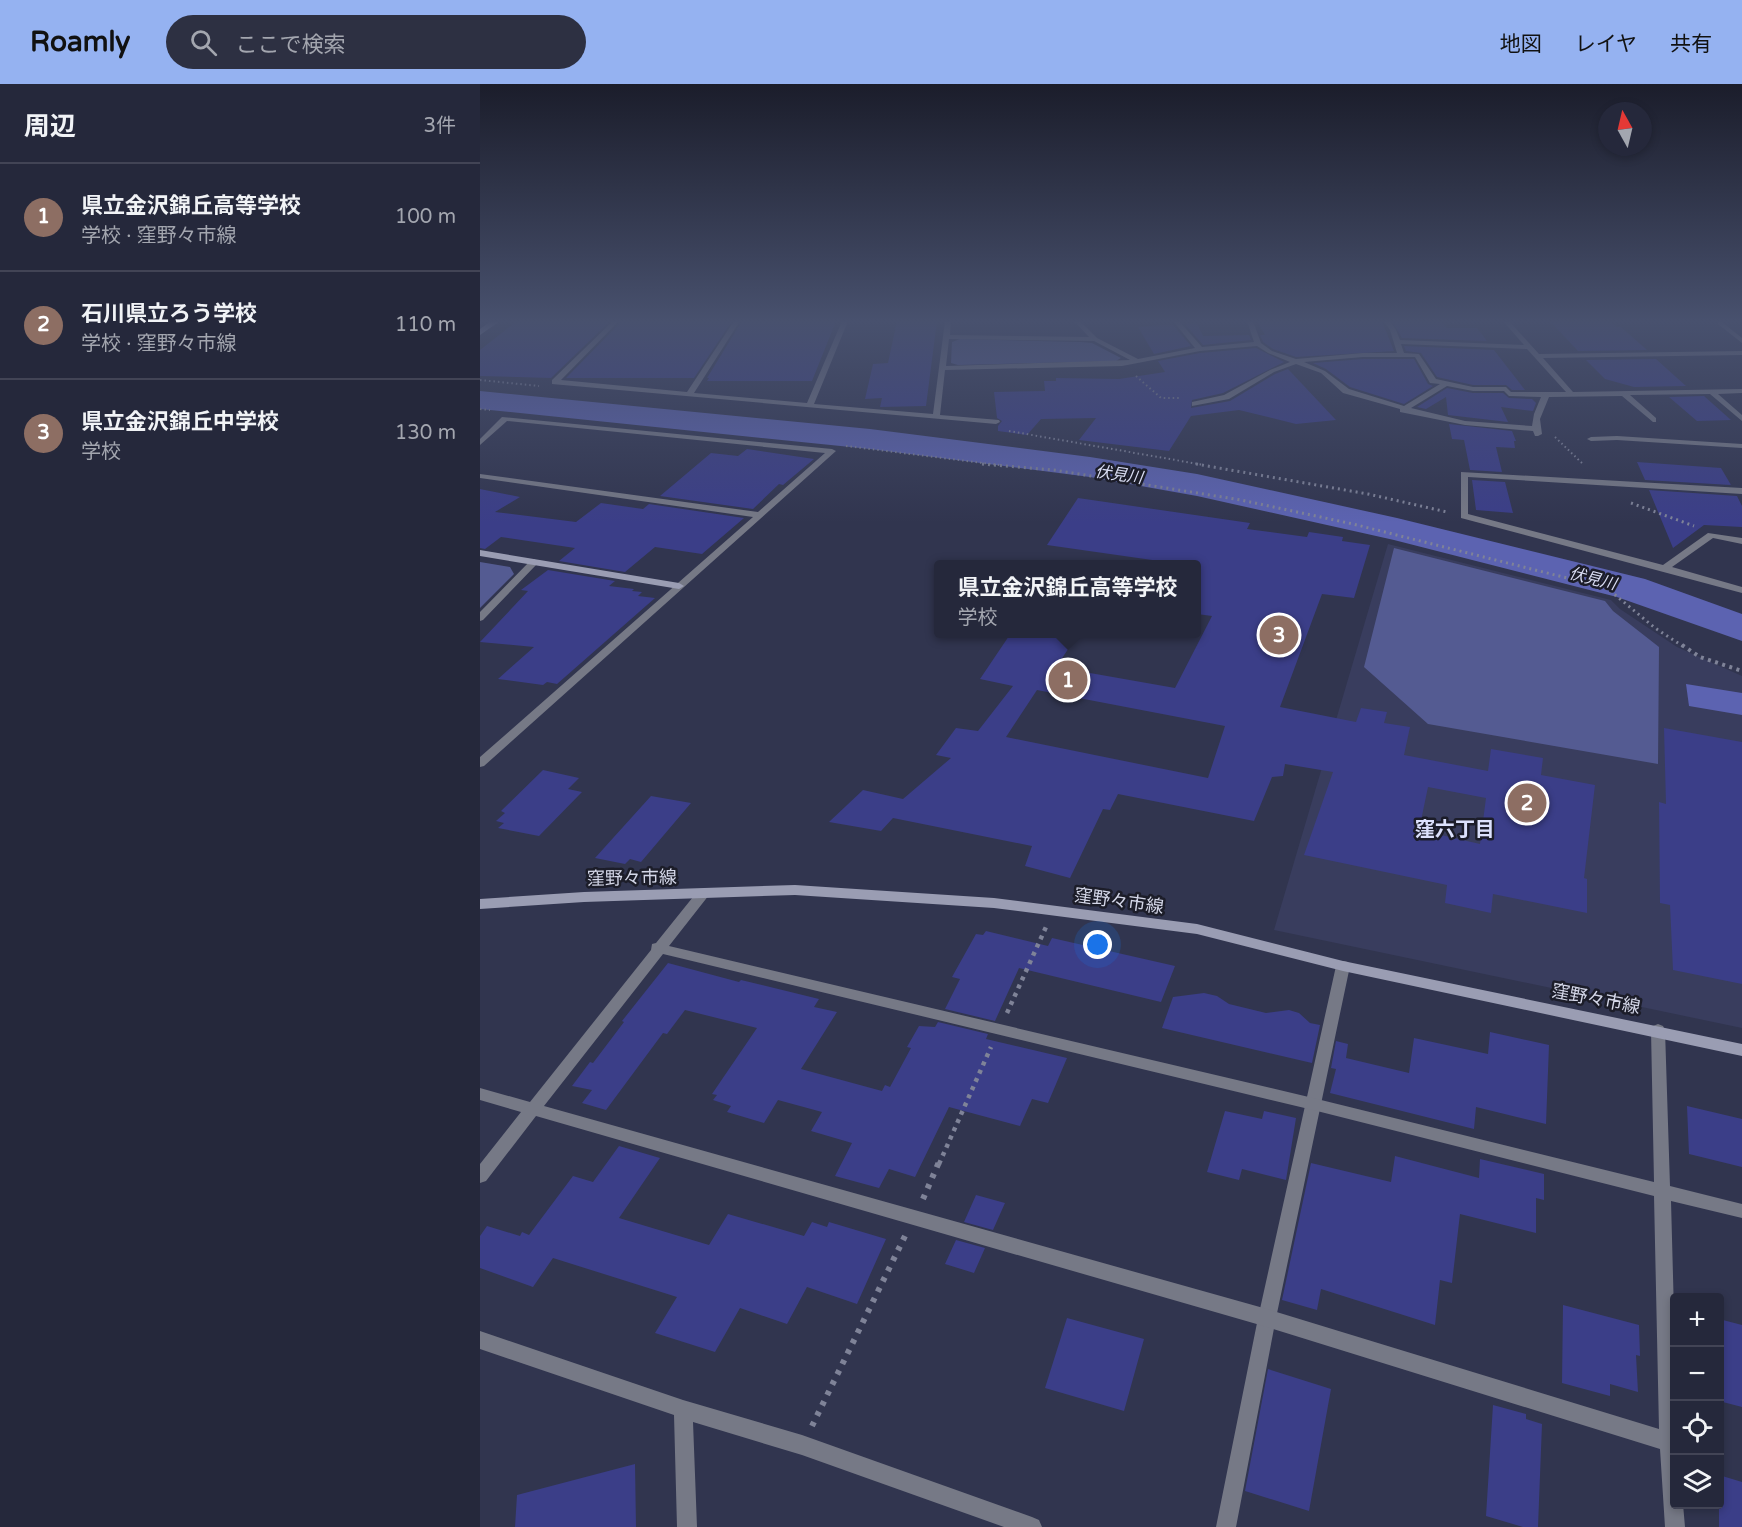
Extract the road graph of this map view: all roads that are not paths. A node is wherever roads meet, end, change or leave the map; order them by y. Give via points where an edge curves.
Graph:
1 (626, 388) edge
2 (693, 388) edge
3 (817, 388) edge
4 (940, 388) edge
5 (1241, 388) edge
6 (1343, 388) edge
7 (1439, 388) edge
8 (1468, 388) edge
9 (1566, 388) edge
10 (1711, 391) junction
11 (1742, 391) edge
12 (1624, 393) junction
13 (689, 394) junction
14 (1546, 394) junction
15 (1571, 394) junction
16 (1195, 404) road end
17 (810, 405) junction
18 (1403, 410) junction
19 (936, 417) junction
20 (1742, 419) edge
21 (1653, 420) dead end
22 (996, 422) dead end
23 (1591, 439) dead end
24 (480, 443) edge
25 (1742, 446) edge
26 (480, 476) edge
27 (1742, 491) edge
28 (758, 515) junction
29 (1742, 541) edge
30 (480, 553) edge
31 (534, 562) junction
32 (1665, 568) junction
33 (679, 586) junction
34 (1742, 590) edge
35 (480, 618) edge
36 (480, 763) edge
37 (702, 895) junction
38 (480, 904) edge
39 (657, 948) junction
40 (1343, 966) junction
41 (1658, 1030) junction
42 (1742, 1050) edge
43 (480, 1094) edge
44 (1313, 1104) junction
45 (533, 1109) junction
46 (480, 1176) edge
47 (1661, 1191) junction
48 (1742, 1211) edge
49 (1267, 1318) junction
50 (480, 1340) edge
51 (683, 1409) junction
52 (1669, 1442) junction
53 (687, 1527) edge
54 (1032, 1527) edge
55 (1226, 1527) edge
56 (1675, 1527) edge

1 - 13 street
2 - 13 street
3 - 17 street
4 - 19 street
5 - 16 street via 1226,397
6 - 18 street
7 - 18 street
8 - 14 street
9 - 15 street
10 - 11 street
10 - 12 street
10 - 20 street
12 - 15 street
12 - 21 street
13 - 17 street
14 - 15 street
14 - 18 street via 1536,417 1537,431 1465,423
17 - 19 street
19 - 22 street
23 - 25 street
24 - 28 street via 505,419 832,451
26 - 28 street
27 - 32 street via 1464,474 1464,516
28 - 33 street
29 - 32 street via 1711,535
30 - 31 main road
31 - 33 main road
31 - 35 street
32 - 34 street
33 - 36 street
37 - 38 main road, 窪野々市線
37 - 39 street
37 - 40 main road, 窪野々市線 via 795,890 994,903 1197,929
39 - 44 street
39 - 45 street
40 - 41 main road, 窪野々市線
40 - 44 street
41 - 42 main road, 窪野々市線
41 - 47 street
43 - 45 street
44 - 47 street
44 - 49 street
45 - 46 street
45 - 49 street
47 - 48 street
47 - 52 street
49 - 52 street
49 - 55 street
50 - 51 street
51 - 53 street
51 - 54 street via 802,1445
52 - 56 street

